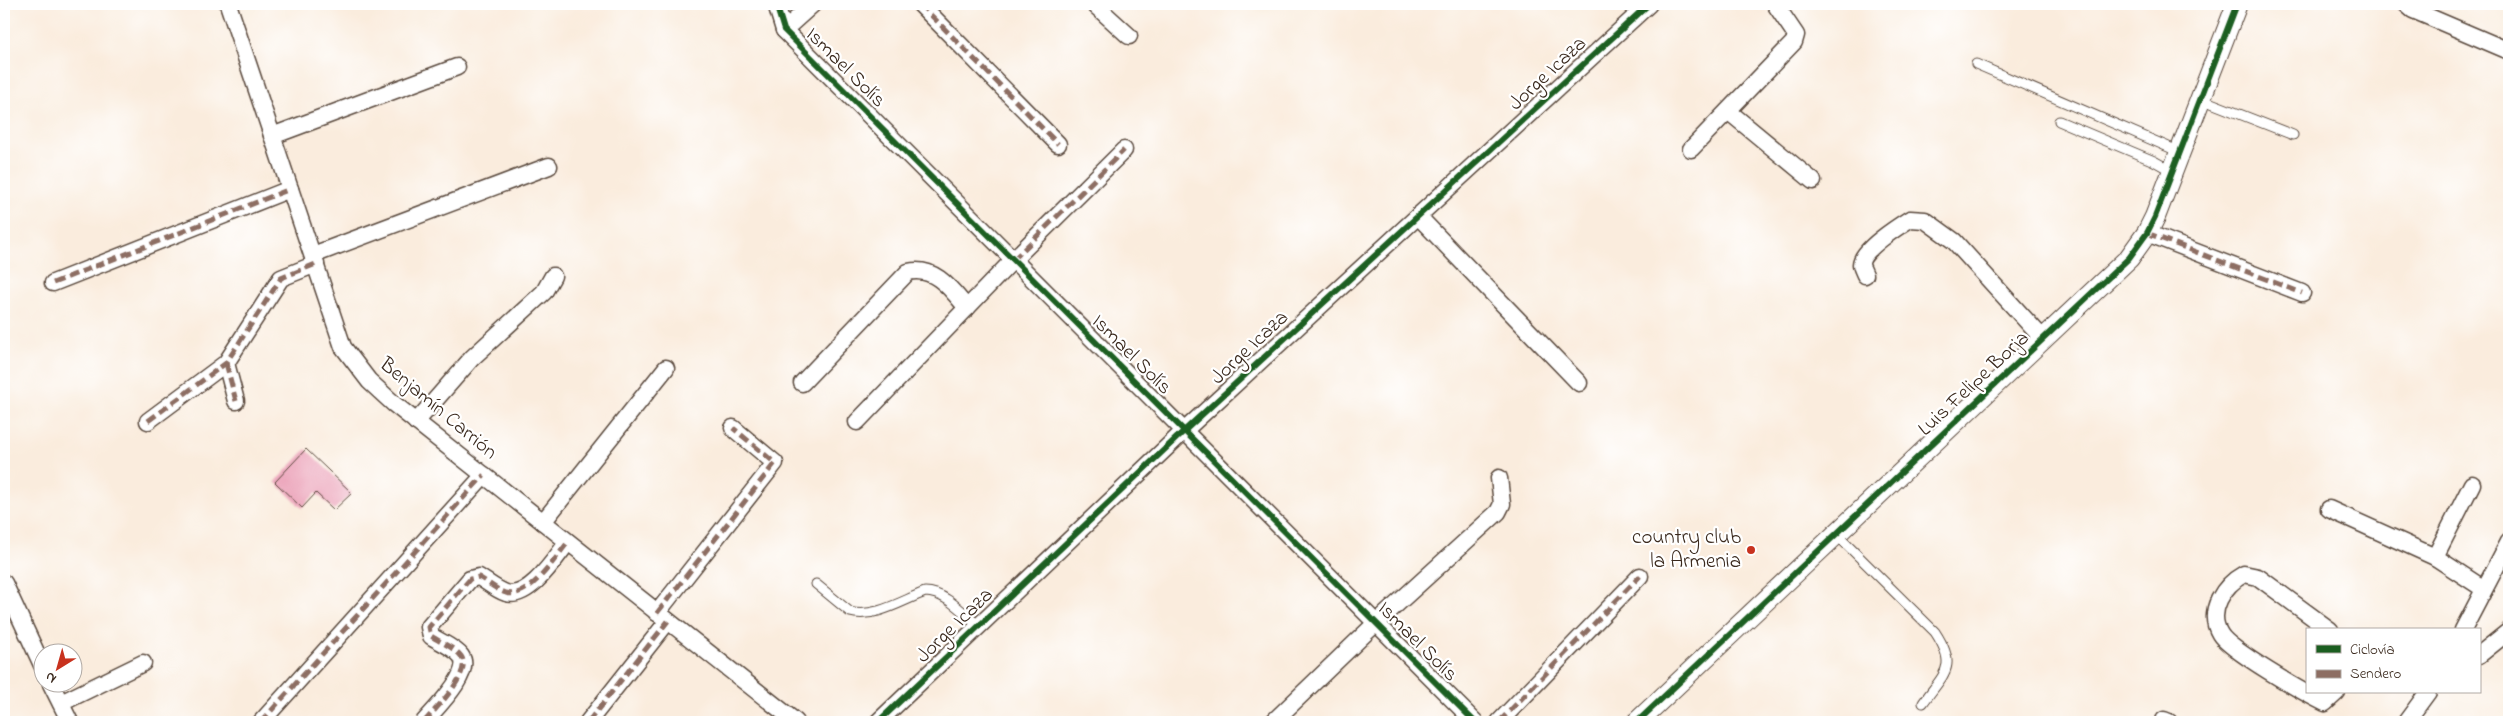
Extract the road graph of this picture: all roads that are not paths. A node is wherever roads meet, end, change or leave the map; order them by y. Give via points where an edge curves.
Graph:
1 (228, 4) edge
2 (776, 4) edge
3 (813, 4) edge
4 (920, 4) edge
5 (1094, 4) edge
6 (1649, 4) edge
7 (1775, 4) edge
8 (2237, 4) edge
9 (2406, 4) edge
10 (784, 30) junction
11 (1129, 36) dead end
12 (2509, 50) edge
13 (1976, 64) dead end
14 (457, 67) dead end
15 (2200, 99) junction
16 (1728, 111) junction
17 (2059, 122) dead end
18 (2293, 135) dead end
19 (272, 136) junction
20 (1058, 144) dead end
21 (1692, 149) dead end
22 (1124, 150) dead end
23 (2180, 152) junction
24 (549, 166) dead end
25 (2172, 171) junction
26 (1813, 181) dead end
27 (290, 189) junction
28 (1418, 216) junction
29 (2147, 233) junction
30 (314, 260) junction
31 (1013, 260) junction
32 (1865, 275) dead end
33 (553, 276) dead end
34 (53, 283) dead end
35 (2302, 293) dead end
36 (967, 308) junction
37 (2044, 340) junction
38 (226, 363) junction
39 (666, 368) dead end
40 (802, 383) dead end
41 (1579, 383) dead end
42 (236, 401) dead end
43 (148, 421) dead end
44 (416, 422) junction
45 (857, 422) dead end
46 (733, 428) dead end
47 (1184, 430) junction
48 (484, 475) junction
49 (1499, 478) dead end
50 (2472, 484) dead end
51 (2330, 509) dead end
52 (544, 522) junction
53 (1837, 535) junction
54 (568, 542) junction
55 (2509, 542) edge
56 (2436, 557) junction
57 (1640, 576) dead end
58 (4, 583) edge
59 (816, 584) dead end
60 (2484, 589) junction
61 (663, 617) junction
62 (1376, 623) junction
63 (979, 626) junction
64 (2327, 628) edge
65 (2464, 628) edge
66 (2509, 631) edge
67 (32, 644) edge
68 (2480, 654) edge
69 (143, 664) dead end
70 (57, 694) edge
71 (2306, 694) edge
72 (2306, 694) edge
73 (2335, 694) edge
74 (2423, 694) edge
75 (61, 703) junction
76 (1923, 703) dead end
77 (70, 722) edge
78 (261, 722) edge
79 (424, 722) edge
80 (588, 722) edge
81 (796, 722) edge
82 (878, 722) edge
83 (1273, 722) edge
84 (1475, 722) edge
85 (1499, 722) edge
86 (1637, 722) edge
87 (2407, 722) edge

1 - 19 street, Benjamín Carrión
2 - 10 street, Ismael Solís
3 - 10 street
4 - 20 street
5 - 11 street
6 - 28 street, Jorge Icaza
7 - 16 street via 1796,34 1794,42
8 - 15 street, Luis Felipe Borja
9 - 12 street via 2413,10
10 - 31 street, Ismael Solís
13 - 23 lane
14 - 19 street
15 - 18 lane
15 - 23 street, Luis Felipe Borja
16 - 21 street
16 - 26 street
17 - 25 lane
19 - 27 street, Benjamín Carrión
22 - 31 street
23 - 25 street, Luis Felipe Borja
24 - 30 street
25 - 29 street, Luis Felipe Borja
27 - 30 street, Benjamín Carrión
27 - 34 street
28 - 41 street
28 - 47 street, Jorge Icaza
29 - 35 street
29 - 37 street, Luis Felipe Borja via 2112,276
30 - 38 street via 281,278
30 - 44 street, Benjamín Carrión via 343,347 369,381
31 - 36 street
31 - 47 street, Ismael Solís
32 - 37 street via 1861,264 1876,244 1910,219 1925,220 1954,241
33 - 44 street via 544,292 472,358
36 - 40 street via 935,275 919,270 908,272
36 - 45 street
37 - 53 street, Luis Felipe Borja
38 - 42 street
38 - 43 street
39 - 52 street
44 - 48 street, Benjamín Carrión
46 - 61 street via 776,463
47 - 62 street, Ismael Solís
47 - 63 street, Jorge Icaza
48 - 52 street, Benjamín Carrión
48 - 78 street
49 - 62 street via 1502,504 1498,512
50 - 56 street
51 - 56 street
52 - 54 street, Benjamín Carrión
53 - 76 lane via 1936,632 1948,651 1947,670
53 - 86 street, Luis Felipe Borja
54 - 61 street, Benjamín Carrión
54 - 79 street via 535,583 521,591 508,594 479,577 470,580 429,627 431,636 461,656 464,664 461,677
55 - 60 street
56 - 60 street
57 - 85 street
58 - 67 street
59 - 63 lane via 850,612 857,614 870,614 932,592
60 - 65 street
61 - 80 street
61 - 81 street, Benjamín Carrión
62 - 83 street
62 - 84 street, Ismael Solís
63 - 82 street, Jorge Icaza
64 - 71 street via 2258,578 2244,574 2233,580 2217,604 2215,618 2220,635
66 - 68 street
69 - 75 street
70 - 75 street
72 - 73 street via 2325,703
74 - 87 street
75 - 77 street

